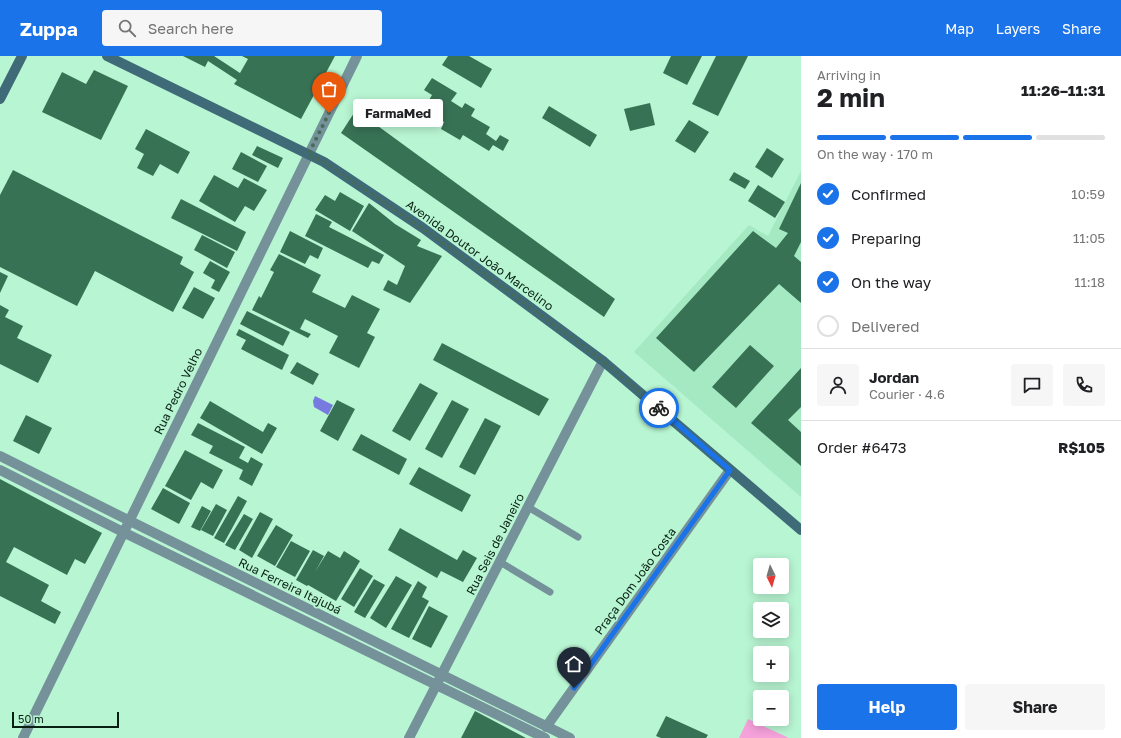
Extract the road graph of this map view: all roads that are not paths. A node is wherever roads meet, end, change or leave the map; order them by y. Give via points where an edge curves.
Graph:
1 (22, 56) edge
2 (108, 56) edge
3 (357, 56) edge
4 (0, 99) edge
5 (308, 155) junction
6 (603, 361) junction
7 (0, 456) edge
8 (0, 470) edge
9 (730, 470) junction
10 (528, 507) junction
11 (128, 520) junction
12 (801, 530) edge
13 (123, 532) junction
14 (578, 537) dead end
15 (500, 562) junction
16 (550, 592) dead end
17 (442, 675) junction
18 (436, 685) junction
19 (546, 726) junction
20 (23, 738) edge
21 (409, 738) edge
22 (545, 738) edge
23 (570, 738) edge

1 - 4 street
2 - 5 street, Avenida Doutor João Marcelino
3 - 5 street, Rua Pedro Velho
5 - 6 street, Avenida Doutor João Marcelino via 324,162 423,228
5 - 11 street, Rua Pedro Velho
6 - 9 street, Avenida Doutor João Marcelino
6 - 10 street, Rua Seis de Janeiro
7 - 11 street, Rua Ferreira Itajubá
8 - 13 street, Rua Ferreira Itajubá
9 - 12 street, Avenida Doutor João Marcelino
9 - 19 street, Praça Dom João Costa
10 - 14 lane
10 - 15 street, Rua Seis de Janeiro
11 - 13 street, Rua Pedro Velho
11 - 17 street, Rua Ferreira Itajubá
13 - 18 street, Rua Ferreira Itajubá
13 - 20 street, Rua Pedro Velho
15 - 16 lane
15 - 17 street, Rua Seis de Janeiro
17 - 18 street, Rua Seis de Janeiro
17 - 19 street, Rua Ferreira Itajubá
18 - 21 street, Rua Seis de Janeiro
18 - 22 street, Rua Ferreira Itajubá
19 - 23 street, Rua Ferreira Itajubá

